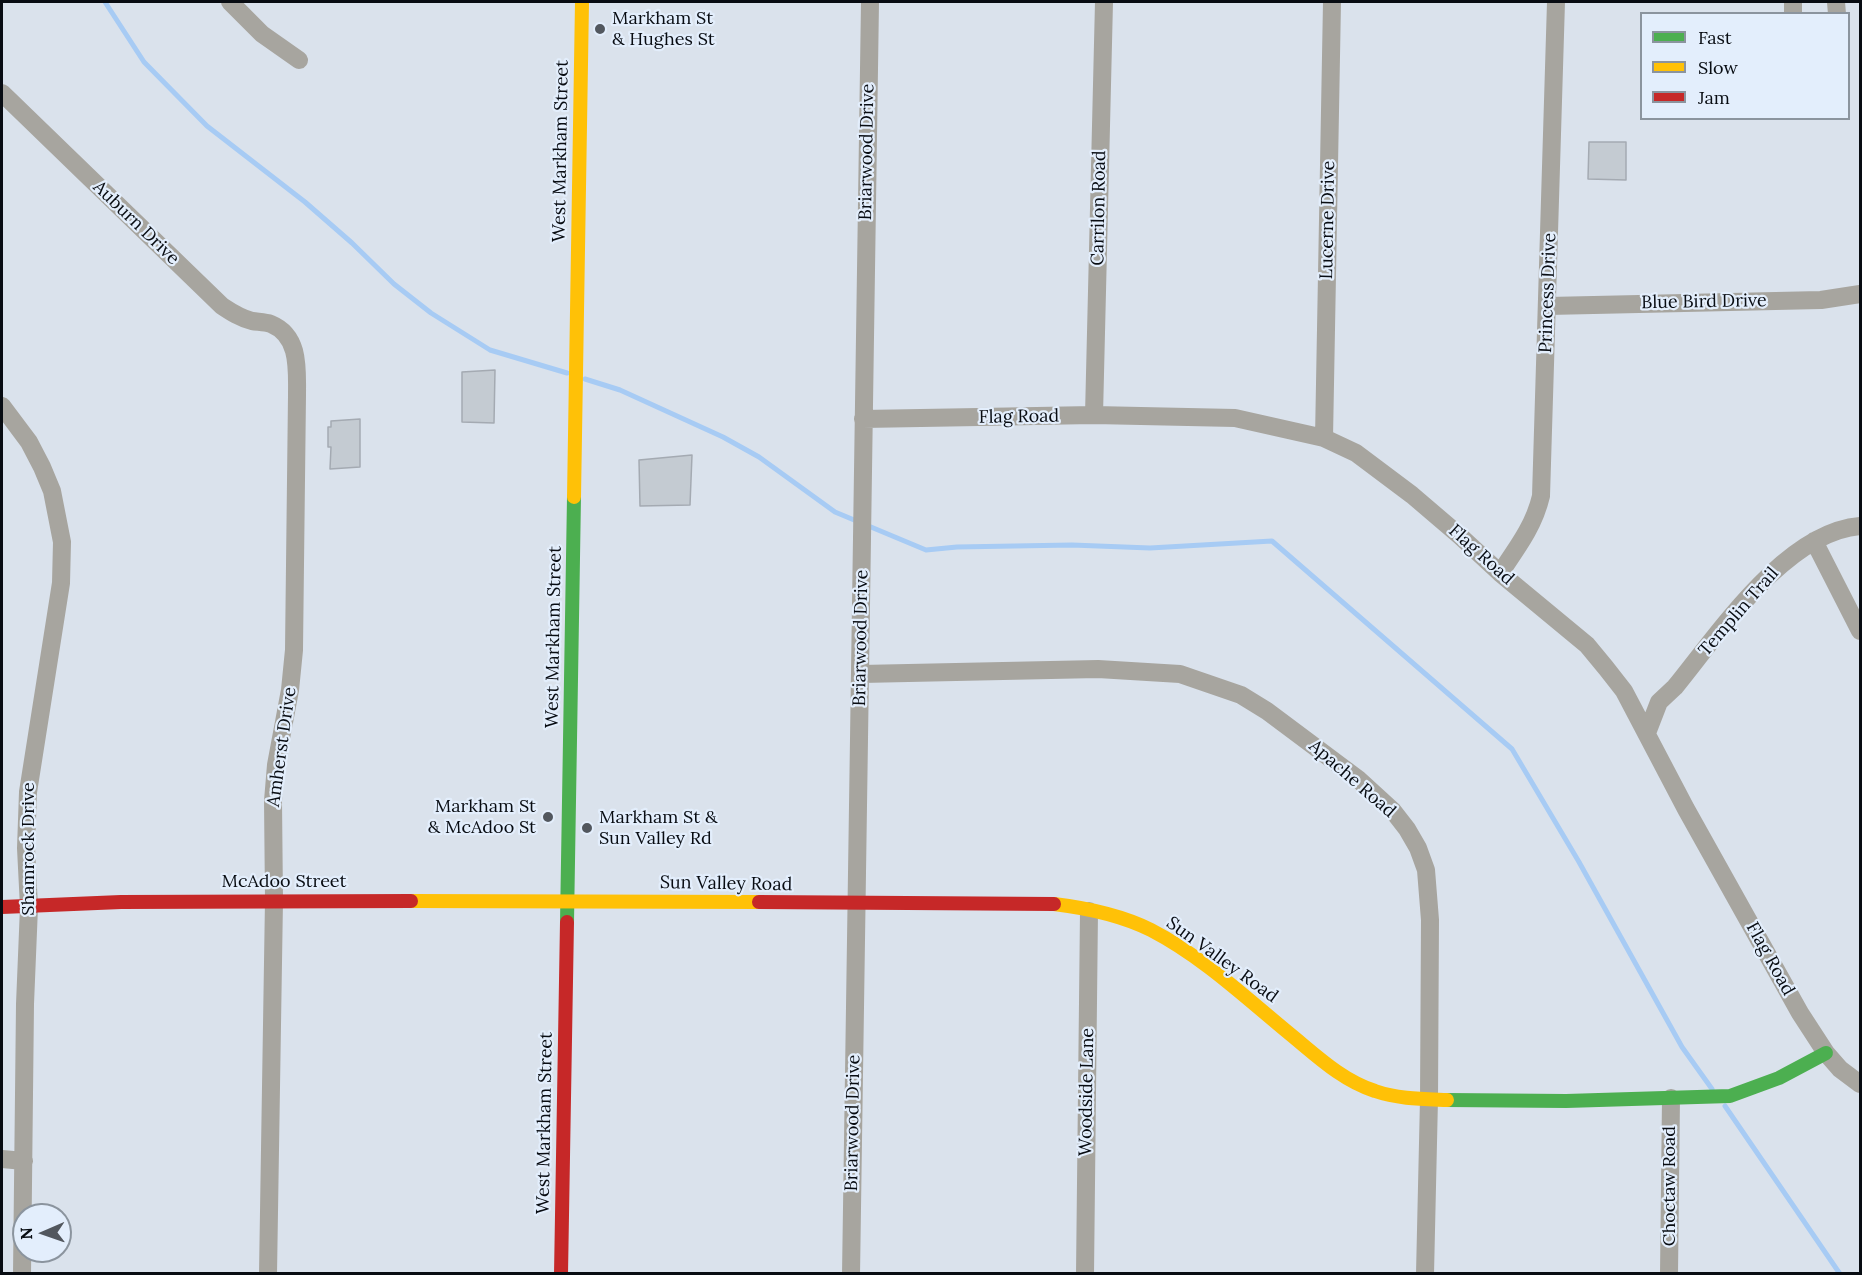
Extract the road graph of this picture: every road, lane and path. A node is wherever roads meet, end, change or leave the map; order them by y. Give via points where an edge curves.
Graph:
1 (230, 2) edge
2 (582, 2) edge
3 (870, 2) edge
4 (1104, 2) edge
5 (1332, 2) edge
6 (1556, 2) edge
7 (299, 60) dead end
8 (2, 93) edge
9 (1860, 294) edge
10 (1548, 306) junction
11 (283, 332) joint
12 (2, 406) edge
13 (1094, 416) junction
14 (863, 419) junction
15 (1324, 438) junction
16 (1860, 526) edge
17 (1814, 541) junction
18 (1500, 573) junction
19 (1860, 631) edge
20 (861, 674) junction
21 (1647, 733) junction
22 (274, 900) junction
23 (567, 900) junction
24 (857, 903) junction
25 (2, 907) edge
26 (29, 907) junction
27 (1089, 910) junction
28 (1826, 1053) junction
29 (1860, 1084) edge
30 (1671, 1098) junction
31 (1429, 1099) junction
32 (2, 1159) edge
33 (24, 1161) junction
34 (22, 1274) edge
35 (268, 1274) edge
36 (561, 1274) edge
37 (851, 1274) edge
38 (1085, 1274) edge
39 (1425, 1274) edge
40 (1670, 1274) edge

1 - 7 street via 262,34
2 - 23 street, West Markham Street
3 - 14 street, Briarwood Drive
4 - 13 street, Carrilon Road
5 - 15 street, Lucerne Drive
6 - 10 street, Princess Drive
8 - 11 street, Auburn Drive via 222,306
9 - 10 street, Blue Bird Drive via 1821,300
10 - 18 street, Princess Drive via 1541,496 1528,532
11 - 22 street, Amherst Drive via 297,359 294,650 291,690 276,765
12 - 26 street, Shamrock Drive via 42,467 52,491 62,542 61,583 28,792
13 - 14 street, Flag Road
13 - 15 street, Flag Road via 1235,418
14 - 20 street, Briarwood Drive
15 - 18 street, Flag Road via 1356,453 1412,495
16 - 17 street, Templin Trail
17 - 19 street
17 - 21 street, Templin Trail via 1770,573 1659,702
18 - 21 street, Flag Road via 1587,645 1624,691
20 - 24 street, Briarwood Drive
20 - 31 street, Apache Road via 1098,669 1180,674 1240,695 1292,728 1393,811 1418,848 1426,870 1430,920
21 - 28 street, Flag Road via 1703,840
22 - 23 street, McAdoo Street
22 - 26 street, McAdoo Street
22 - 35 street, Amherst Drive
23 - 24 street, Sun Valley Road
23 - 36 street, West Markham Street
24 - 27 street, Sun Valley Road via 1044,903
24 - 37 street, Briarwood Drive
25 - 26 street, McAdoo Street
26 - 33 street, Shamrock Drive
27 - 31 street, Sun Valley Road via 1148,928 1199,961 1342,1076 1375,1091
27 - 38 street, Woodside Lane
28 - 29 street, Flag Road via 1840,1070
28 - 30 street, Sun Valley Road via 1755,1089 1730,1096
30 - 31 street, Sun Valley Road
30 - 40 street, Choctaw Road
31 - 39 street, Apache Road
32 - 33 street
33 - 34 street, Shamrock Drive

